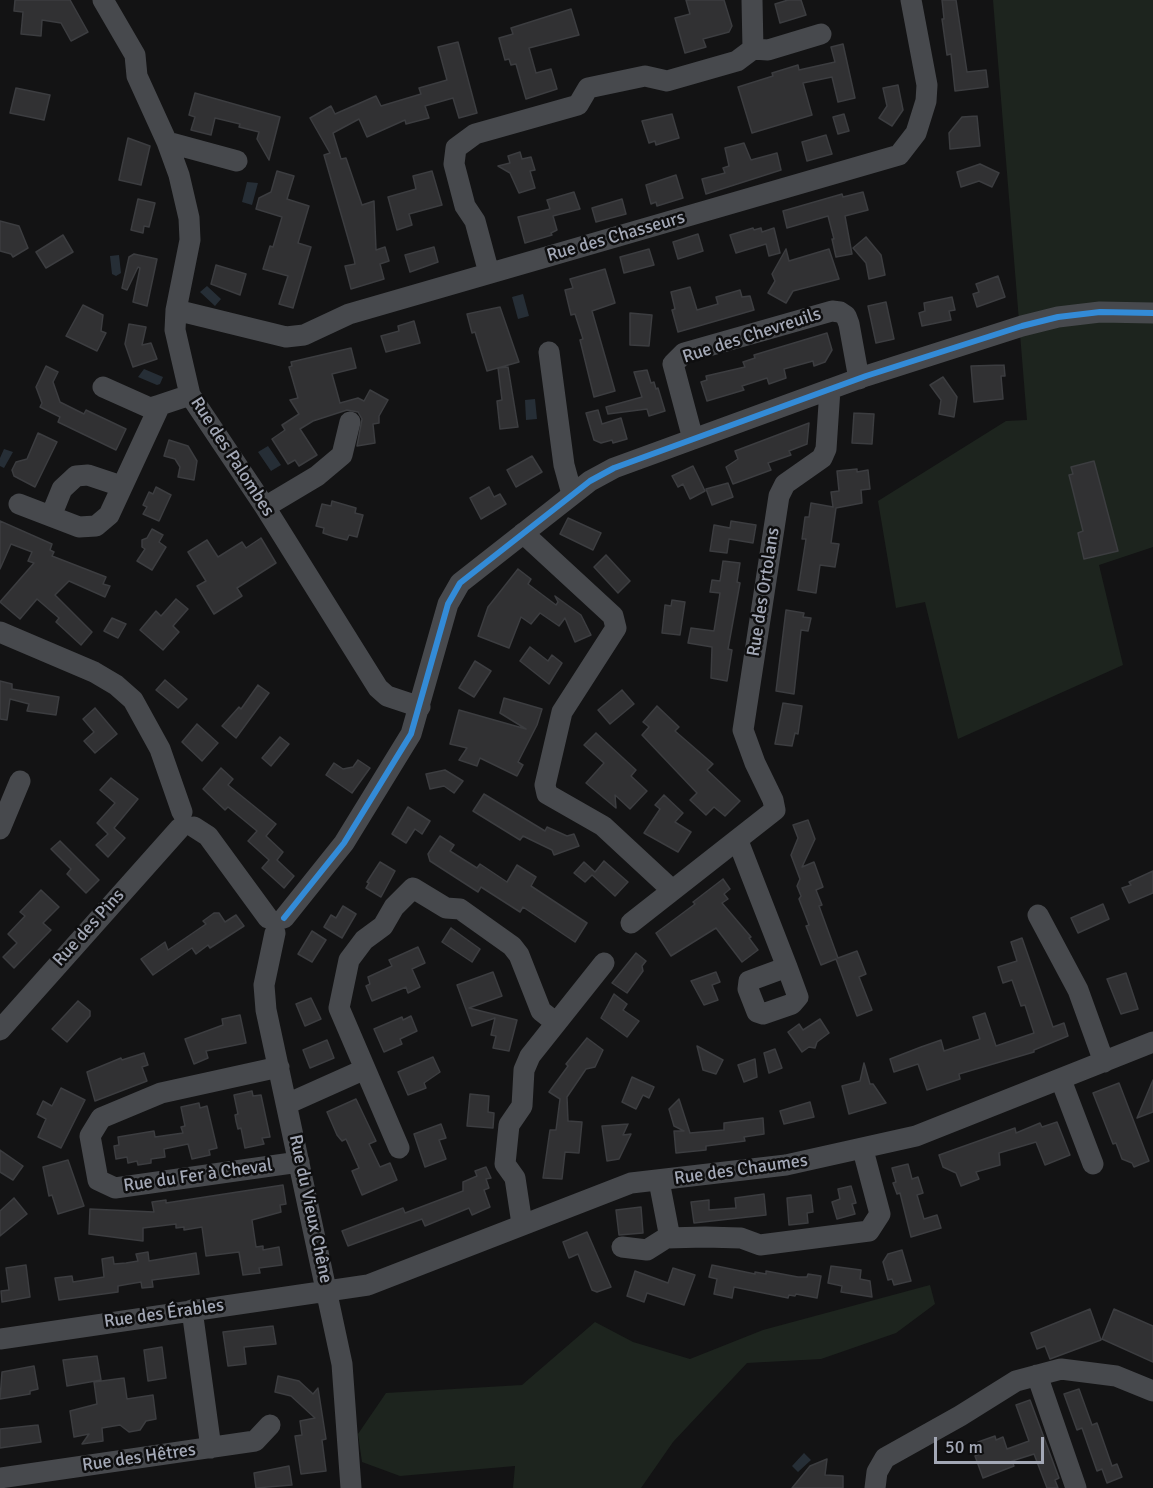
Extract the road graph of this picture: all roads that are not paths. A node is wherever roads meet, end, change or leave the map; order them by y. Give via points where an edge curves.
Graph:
1 (103, 0) edge
2 (752, 0) edge
3 (911, 0) edge
4 (821, 34) dead end
5 (753, 48) junction
6 (167, 142) junction
7 (237, 161) dead end
8 (489, 273) junction
9 (176, 310) junction
10 (1153, 313) edge
11 (549, 352) dead end
12 (858, 379) junction
13 (103, 387) dead end
14 (830, 389) junction
15 (190, 395) junction
16 (160, 405) junction
17 (350, 422) dead end
18 (693, 439) junction
19 (121, 486) junction
20 (572, 494) junction
21 (19, 504) dead end
22 (265, 507) junction
23 (51, 516) junction
24 (523, 532) junction
25 (0, 633) edge
26 (420, 707) junction
27 (20, 781) dead end
28 (185, 823) junction
29 (0, 829) edge
30 (738, 841) junction
31 (672, 890) junction
32 (1038, 915) dead end
33 (276, 923) junction
34 (631, 923) dead end
35 (604, 963) dead end
36 (787, 968) dead end
37 (555, 1022) junction
38 (0, 1030) edge
39 (1153, 1042) edge
40 (1104, 1062) junction
41 (279, 1068) junction
42 (363, 1070) junction
43 (1061, 1080) junction
44 (287, 1104) junction
45 (399, 1148) dead end
46 (863, 1150) junction
47 (299, 1162) junction
48 (1093, 1164) dead end
49 (659, 1181) junction
50 (522, 1224) junction
51 (670, 1238) junction
52 (622, 1247) dead end
53 (328, 1291) junction
54 (192, 1310) junction
55 (0, 1339) edge
56 (1037, 1375) junction
57 (1153, 1391) edge
58 (270, 1425) dead end
59 (211, 1448) junction
60 (0, 1478) edge
61 (351, 1488) edge
62 (875, 1488) edge
63 (1076, 1488) edge

1 - 6 street, Rue des Palombes via 135,55 137,76
2 - 5 street
3 - 8 street, Rue des Chasseurs via 927,85 926,101 916,133 899,155
4 - 5 street via 768,50
5 - 8 street via 737,61 667,81 645,76 588,88 578,105 475,134 456,148 454,164 465,206 476,221
6 - 7 street
6 - 9 street, Rue des Palombes via 189,218 190,240
8 - 9 street, Rue des Chasseurs via 349,314 304,335 286,337
9 - 15 street, Rue des Palombes via 175,330
10 - 12 street via 1100,312 1058,317
11 - 20 street via 564,465
12 - 14 street
12 - 18 street, Rue des Chevreuils via 846,316 832,310 684,353 673,364
13 - 16 street via 150,408
14 - 18 street
14 - 30 street, Rue des Ortolans via 822,458 784,484 779,496 743,730 775,810
15 - 16 street
15 - 22 street, Rue des Palombes
16 - 19 street
17 - 22 street via 342,455 317,476
18 - 20 street via 614,468
19 - 23 street via 88,475 76,476 62,489
19 - 23 street via 109,515 96,526 79,527
20 - 24 street
21 - 23 street
22 - 26 street, Rue des Palombes via 378,688 387,696
24 - 26 street via 460,583 448,604
24 - 31 street via 613,616 616,628 562,712 545,785 547,794 603,826
25 - 28 street via 94,672 133,700 160,749
26 - 33 street via 411,734 344,843
27 - 29 street
28 - 33 street via 207,836
28 - 38 street, Rue des Pins
30 - 31 street
30 - 36 street
31 - 34 street
32 - 40 street via 1078,990
33 - 41 street, Rue du Vieux Chêne via 264,985
35 - 37 street
37 - 42 street via 541,1011 512,946 460,909 446,908 413,888 349,960 339,1008
37 - 50 street via 530,1056 524,1070 522,1106 509,1125 505,1164 515,1178
39 - 40 street, Rue des Chaumes
40 - 43 street, Rue des Chaumes
41 - 44 street, Rue du Vieux Chêne
41 - 47 street, Rue du Fer à Cheval via 161,1093 101,1118 90,1136 98,1180 115,1188
42 - 44 street
42 - 45 street
43 - 46 street, Rue des Chaumes via 916,1136
43 - 48 street
44 - 47 street, Rue du Vieux Chêne
46 - 49 street, Rue des Chaumes via 786,1165
46 - 51 street via 880,1214 869,1231 760,1245 741,1238
47 - 53 street, Rue du Vieux Chêne
49 - 50 street, Rue des Chaumes via 631,1183
49 - 51 street
50 - 53 street, Rue des Chaumes via 368,1285
51 - 52 street via 647,1250
53 - 54 street, Rue des Érables
53 - 61 street, Rue du Vieux Chêne via 342,1364
54 - 55 street, Rue des Érables
54 - 59 street
56 - 57 street via 1061,1369 1116,1376
56 - 62 street via 1016,1381 899,1448 885,1458 877,1472
56 - 63 street
58 - 59 street, Rue des Hêtres via 255,1441
59 - 60 street, Rue des Hêtres

